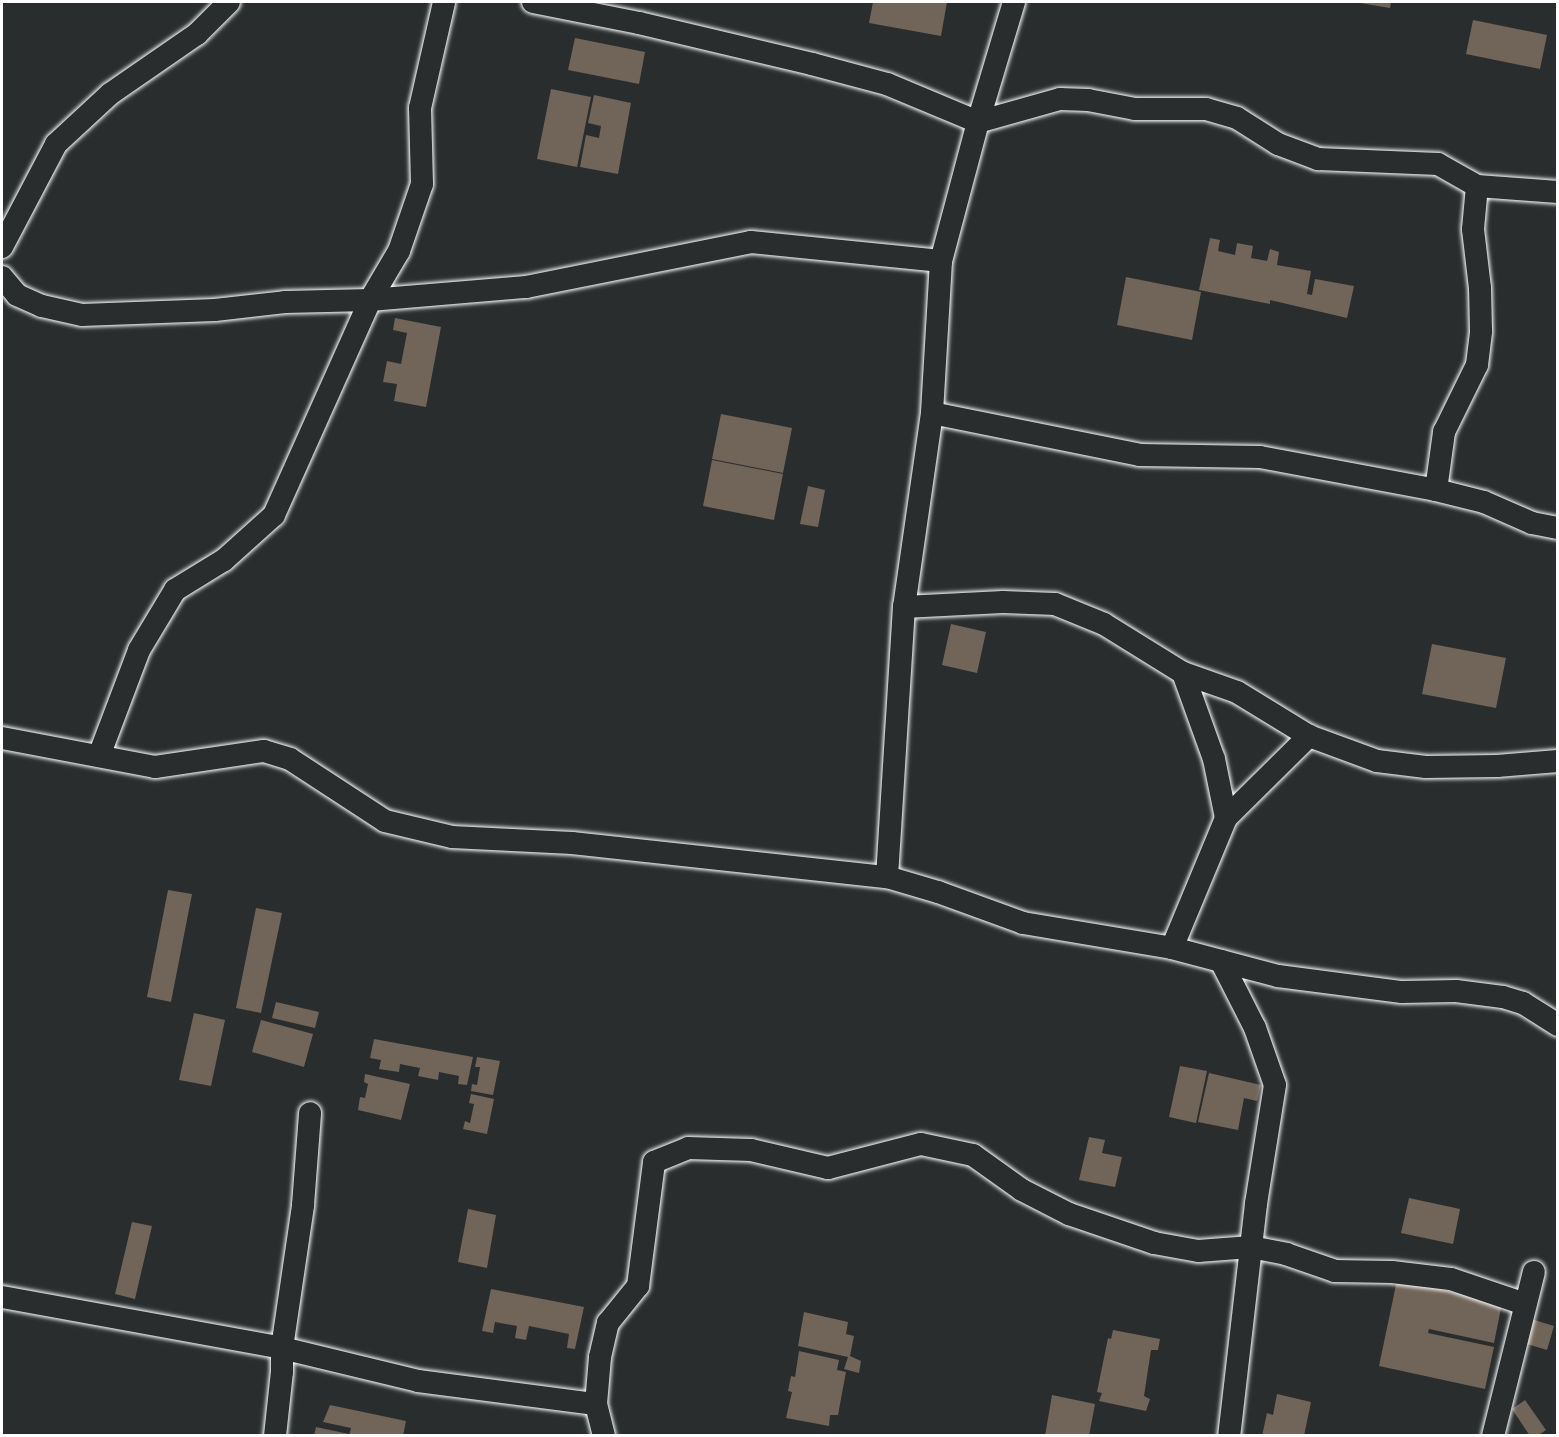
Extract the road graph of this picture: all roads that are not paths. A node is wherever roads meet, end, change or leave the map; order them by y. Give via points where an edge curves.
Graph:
1 (229, 2) edge
2 (444, 2) edge
3 (532, 2) edge
4 (1014, 2) edge
5 (978, 122) junction
6 (1477, 186) junction
7 (1557, 192) edge
8 (2, 247) edge
9 (941, 261) junction
10 (2, 277) edge
11 (370, 300) junction
12 (932, 413) junction
13 (1436, 490) junction
14 (1557, 528) edge
15 (904, 607) junction
16 (1183, 673) junction
17 (1309, 736) junction
18 (2, 738) edge
19 (99, 756) junction
20 (1557, 761) edge
21 (1226, 818) junction
22 (887, 877) junction
23 (1172, 948) junction
24 (1221, 961) junction
25 (1557, 1025) edge
26 (310, 1113) dead end
27 (1251, 1246) junction
28 (1534, 1272) dead end
29 (2, 1299) edge
30 (1525, 1304) junction
31 (282, 1348) junction
32 (596, 1404) junction
33 (275, 1436) edge
34 (604, 1436) edge
35 (1229, 1436) edge
36 (1493, 1436) edge

1 - 8 street via 197,34 110,94 56,144
2 - 11 street via 420,108 422,184 399,251
3 - 5 street via 812,63 886,84
4 - 5 street
5 - 6 street via 1060,99 1135,109 1206,109 1237,118 1278,144 1318,159 1438,164
5 - 9 street
6 - 7 street
6 - 13 street via 1473,229 1480,288 1477,366 1444,432
9 - 11 street via 751,242 525,287
9 - 12 street
10 - 11 street via 17,295 42,306 82,315
11 - 19 street via 274,514 224,560 175,590 139,650
12 - 13 street via 1140,455 1260,457
12 - 15 street
13 - 14 street
15 - 16 street via 1003,602 1055,604 1104,624
15 - 22 street
16 - 17 street via 1238,692
16 - 21 street via 1214,759
17 - 20 street via 1377,761 1426,767
17 - 21 street
18 - 19 street
19 - 22 street via 155,767 264,751 290,759 385,821 452,837 572,843
21 - 23 street
22 - 23 street via 1023,923
23 - 24 street
24 - 25 street via 1278,976 1402,993 1480,993 1523,1003
24 - 27 street via 1255,1028 1275,1085
26 - 31 street via 303,1205
27 - 30 street via 1335,1271 1450,1279
27 - 32 street via 1198,1251 1154,1244 1070,1214 1022,1190 973,1155 921,1144 828,1168 751,1150 688,1149 654,1162 638,1286 608,1323
27 - 35 street
28 - 30 street
29 - 31 street
30 - 36 street
31 - 32 street via 418,1381
31 - 33 street
32 - 34 street

